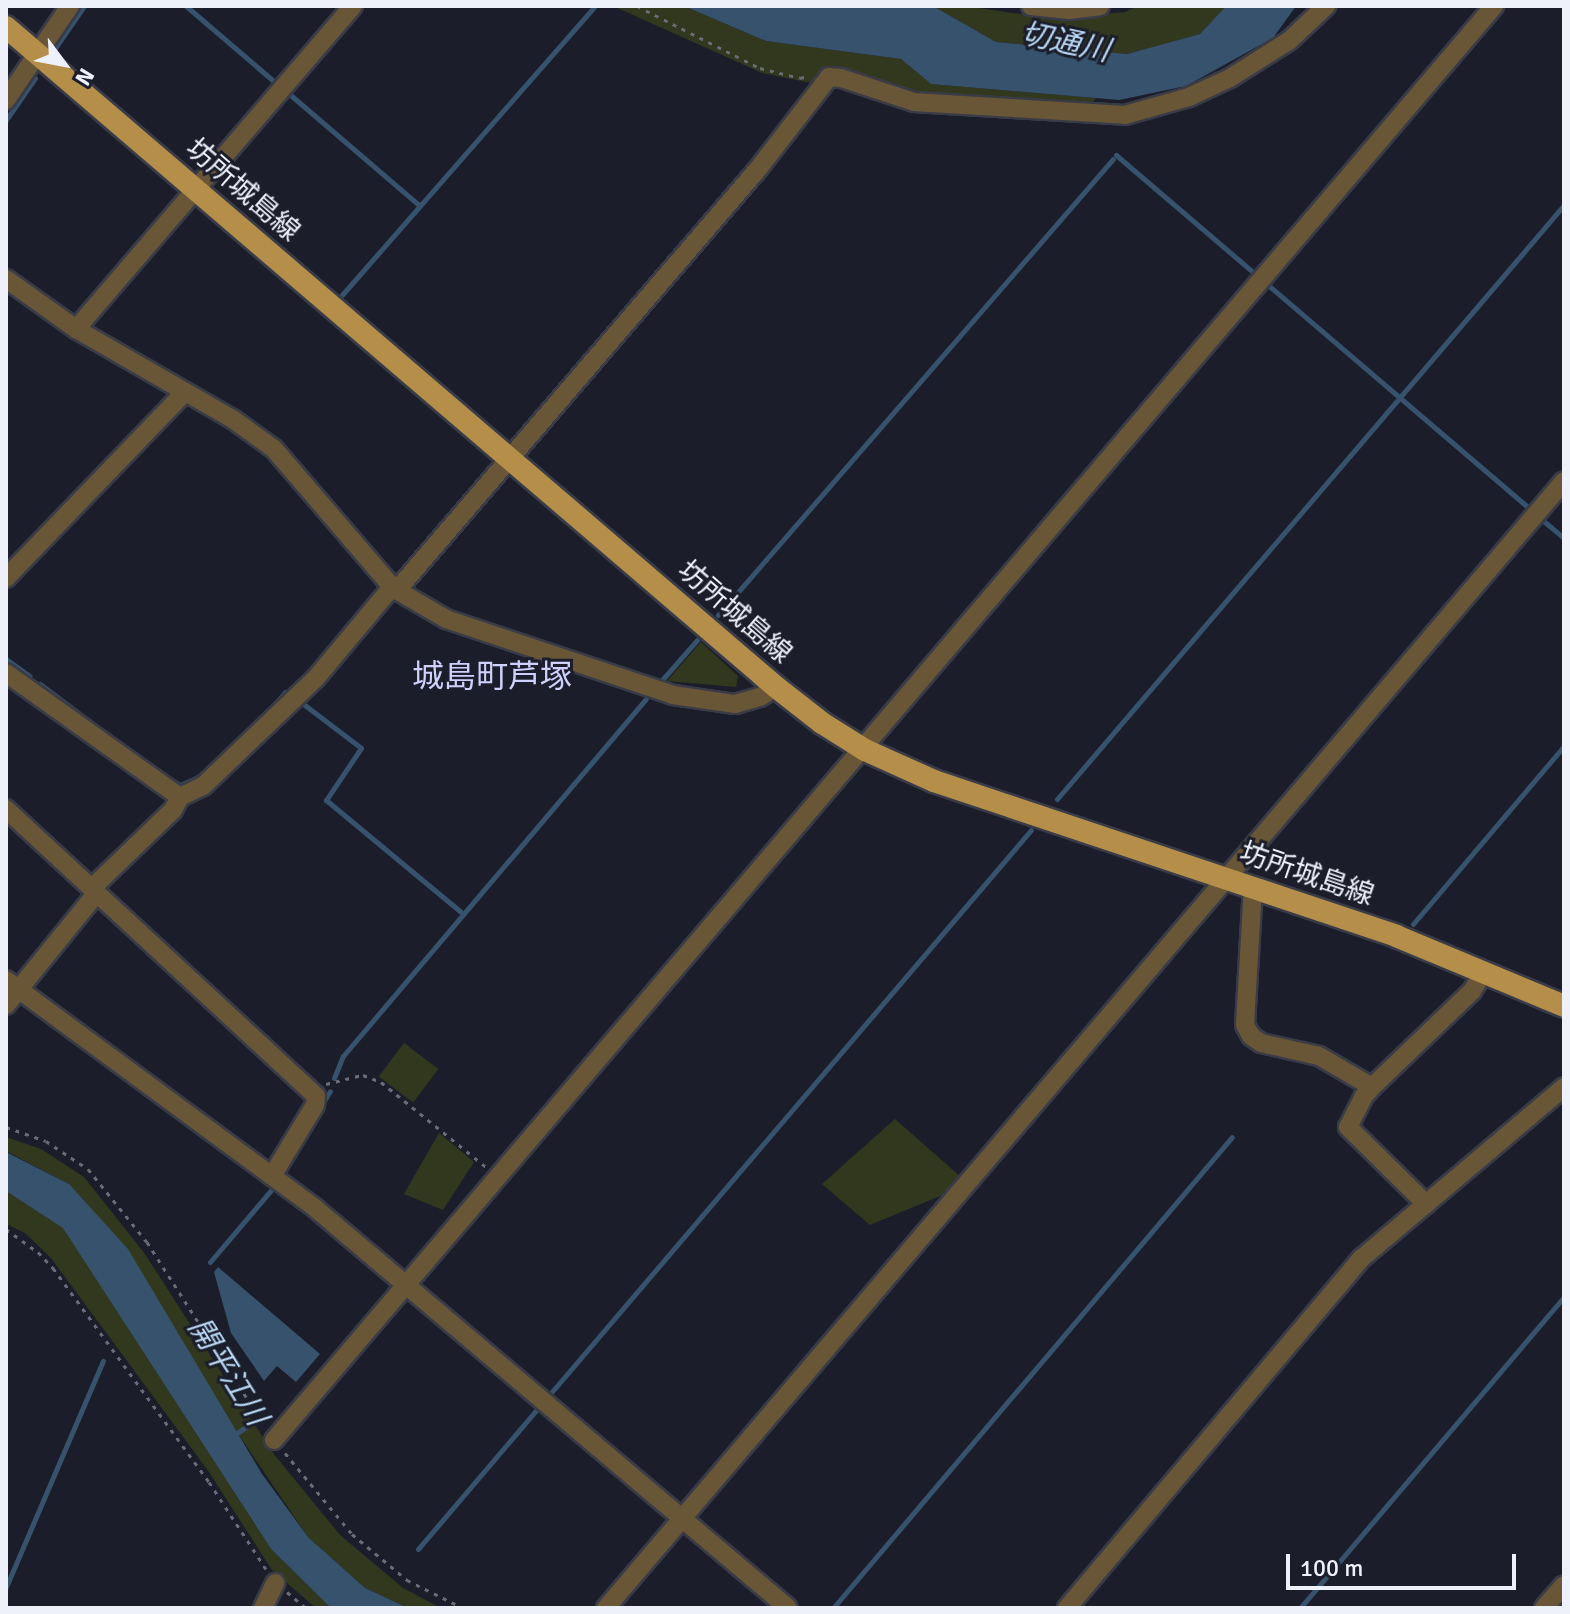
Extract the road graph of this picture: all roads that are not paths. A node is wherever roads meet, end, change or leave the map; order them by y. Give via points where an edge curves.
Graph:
1 (70, 6) edge
2 (353, 6) edge
3 (1031, 6) edge
4 (1100, 6) edge
5 (1326, 6) edge
6 (1494, 6) edge
7 (6, 27) edge
8 (38, 54) junction
9 (6, 100) edge
10 (195, 189) junction
11 (6, 279) edge
12 (76, 329) junction
13 (183, 394) junction
14 (510, 458) junction
15 (1564, 481) edge
16 (6, 578) edge
17 (393, 588) junction
18 (6, 673) edge
19 (776, 687) junction
20 (865, 750) junction
21 (180, 797) junction
22 (6, 809) edge
23 (1226, 878) junction
24 (1253, 886) junction
25 (94, 891) junction
26 (1484, 972) junction
27 (12, 984) edge
28 (6, 1005) edge
29 (1564, 1006) edge
30 (1372, 1087) junction
31 (1564, 1087) edge
32 (272, 1176) junction
33 (1426, 1204) junction
34 (409, 1286) junction
35 (274, 1440) road end
36 (683, 1519) junction
37 (275, 1583) road end
38 (1564, 1585) edge
39 (263, 1608) edge
40 (606, 1608) edge
41 (788, 1608) edge
42 (1067, 1608) edge
43 (1544, 1608) edge

1 - 8 street
2 - 10 street
3 - 4 street
5 - 14 street via 1290,40 1230,78 1175,102 1125,115 914,102 829,77 777,146
6 - 20 street
7 - 8 main road, 坊所城島線
8 - 9 street
8 - 10 main road, 坊所城島線
10 - 12 street
10 - 14 main road, 坊所城島線
11 - 12 street
12 - 13 street
13 - 16 street
13 - 17 street via 234,420 274,449
14 - 17 street via 403,583
14 - 19 main road, 坊所城島線
15 - 23 street
17 - 19 street via 446,619 673,695 735,704
17 - 21 street via 316,678 203,786
18 - 21 street
19 - 20 main road, 坊所城島線
20 - 23 main road, 坊所城島線 via 934,781
20 - 34 street
21 - 25 street
22 - 25 street
23 - 24 main road, 坊所城島線
23 - 36 street
24 - 26 main road, 坊所城島線
24 - 30 street via 1245,1025 1251,1036 1319,1056
25 - 27 street
25 - 32 street via 316,1096
26 - 29 main road, 坊所城島線
26 - 30 street via 1472,991
27 - 28 street
27 - 32 street
30 - 33 street via 1348,1127
31 - 33 street
32 - 34 street
33 - 42 street via 1362,1258
34 - 35 street
34 - 36 street
36 - 40 street
36 - 41 street
37 - 39 street
38 - 43 street

